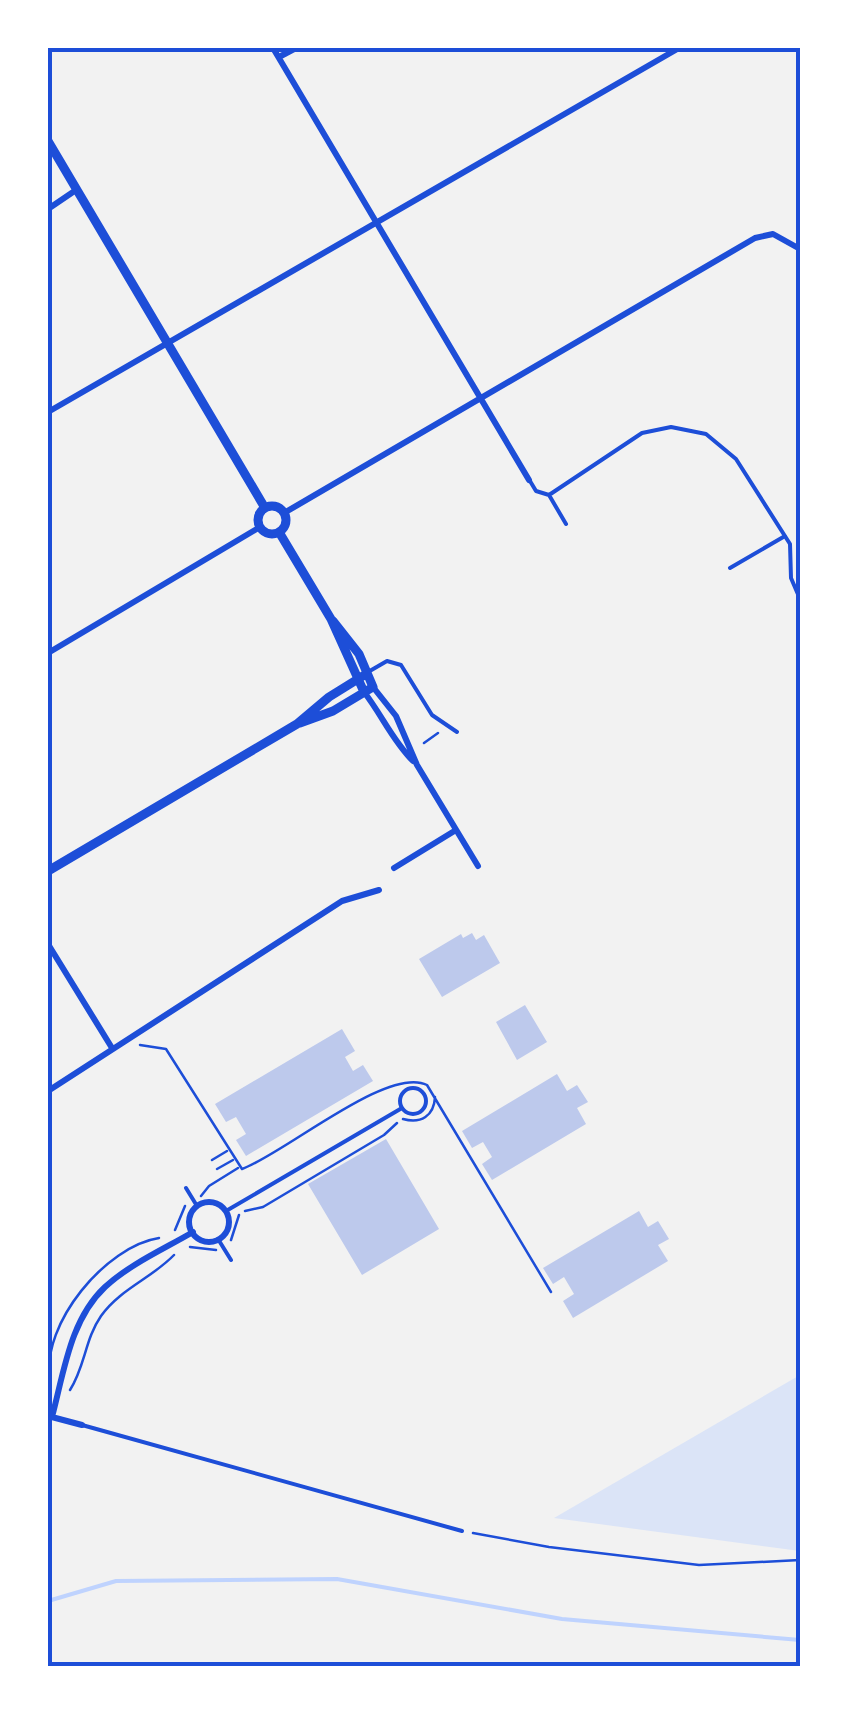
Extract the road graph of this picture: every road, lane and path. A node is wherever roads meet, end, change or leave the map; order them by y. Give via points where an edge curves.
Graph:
1 (274, 48) edge
2 (296, 48) edge
3 (678, 48) edge
4 (279, 58) junction
5 (48, 141) edge
6 (76, 190) junction
7 (48, 209) edge
8 (375, 221) junction
9 (800, 249) edge
10 (167, 342) junction
11 (480, 397) junction
12 (48, 412) edge
13 (529, 480) joint
14 (549, 494) junction
15 (265, 508) junction
16 (284, 513) junction
17 (566, 524) dead end
18 (260, 527) junction
19 (279, 532) junction
20 (785, 536) junction
21 (730, 568) dead end
22 (800, 599) edge
23 (48, 653) edge
24 (362, 676) junction
25 (368, 689) junction
26 (297, 724) junction
27 (445, 724) junction
28 (457, 732) dead end
29 (424, 743) dead end
30 (417, 765) junction
31 (456, 830) junction
32 (478, 866) dead end
33 (394, 868) dead end
34 (48, 871) edge
35 (379, 890) dead end
36 (48, 944) edge
37 (112, 1048) junction
38 (48, 1090) edge
39 (435, 1096) dead end
40 (402, 1108) junction
41 (228, 1151) dead end
42 (234, 1159) dead end
43 (212, 1160) dead end
44 (218, 1169) dead end
45 (186, 1188) dead end
46 (197, 1206) junction
47 (226, 1211) junction
48 (193, 1232) junction
49 (221, 1243) junction
50 (231, 1260) dead end
51 (68, 1392) dead end
52 (50, 1416) edge
53 (82, 1425) joint
54 (462, 1530) joint
55 (800, 1560) edge

1 - 4 street
2 - 4 street
3 - 8 street
4 - 8 street
5 - 6 street
6 - 7 street
6 - 10 street
8 - 10 street
8 - 11 street
9 - 11 street via 764,234
10 - 12 street
10 - 15 street
11 - 13 street
11 - 16 street
13 - 14 lane
14 - 17 lane
14 - 20 lane via 642,433 684,428 726,450
15 - 16 street
15 - 18 street
16 - 19 street
18 - 19 street
18 - 23 street
19 - 24 street via 359,654
20 - 21 lane
20 - 22 lane
24 - 25 street
24 - 26 street
24 - 27 lane via 387,661 400,665
25 - 26 street via 333,712
25 - 30 street via 390,736
25 - 30 street via 396,716
26 - 34 street
27 - 28 lane
27 - 29 path
30 - 31 street
31 - 32 street
31 - 33 street
35 - 37 street via 342,901
36 - 37 street
37 - 38 street
39 - 49 path via 424,1119 400,1120 263,1207 241,1213 235,1234
40 - 40 lane via 400,1096 408,1088 426,1095 420,1112
40 - 47 lane
41 - 43 path
42 - 44 path
45 - 46 lane
46 - 47 street via 214,1202
46 - 48 street via 190,1218
47 - 49 street via 229,1225
48 - 49 street
48 - 52 street via 115,1278 90,1304 75,1330
49 - 50 lane
49 - 51 path via 213,1250 187,1248 116,1298 96,1325
52 - 53 street
53 - 54 lane
54 - 55 path via 699,1566

